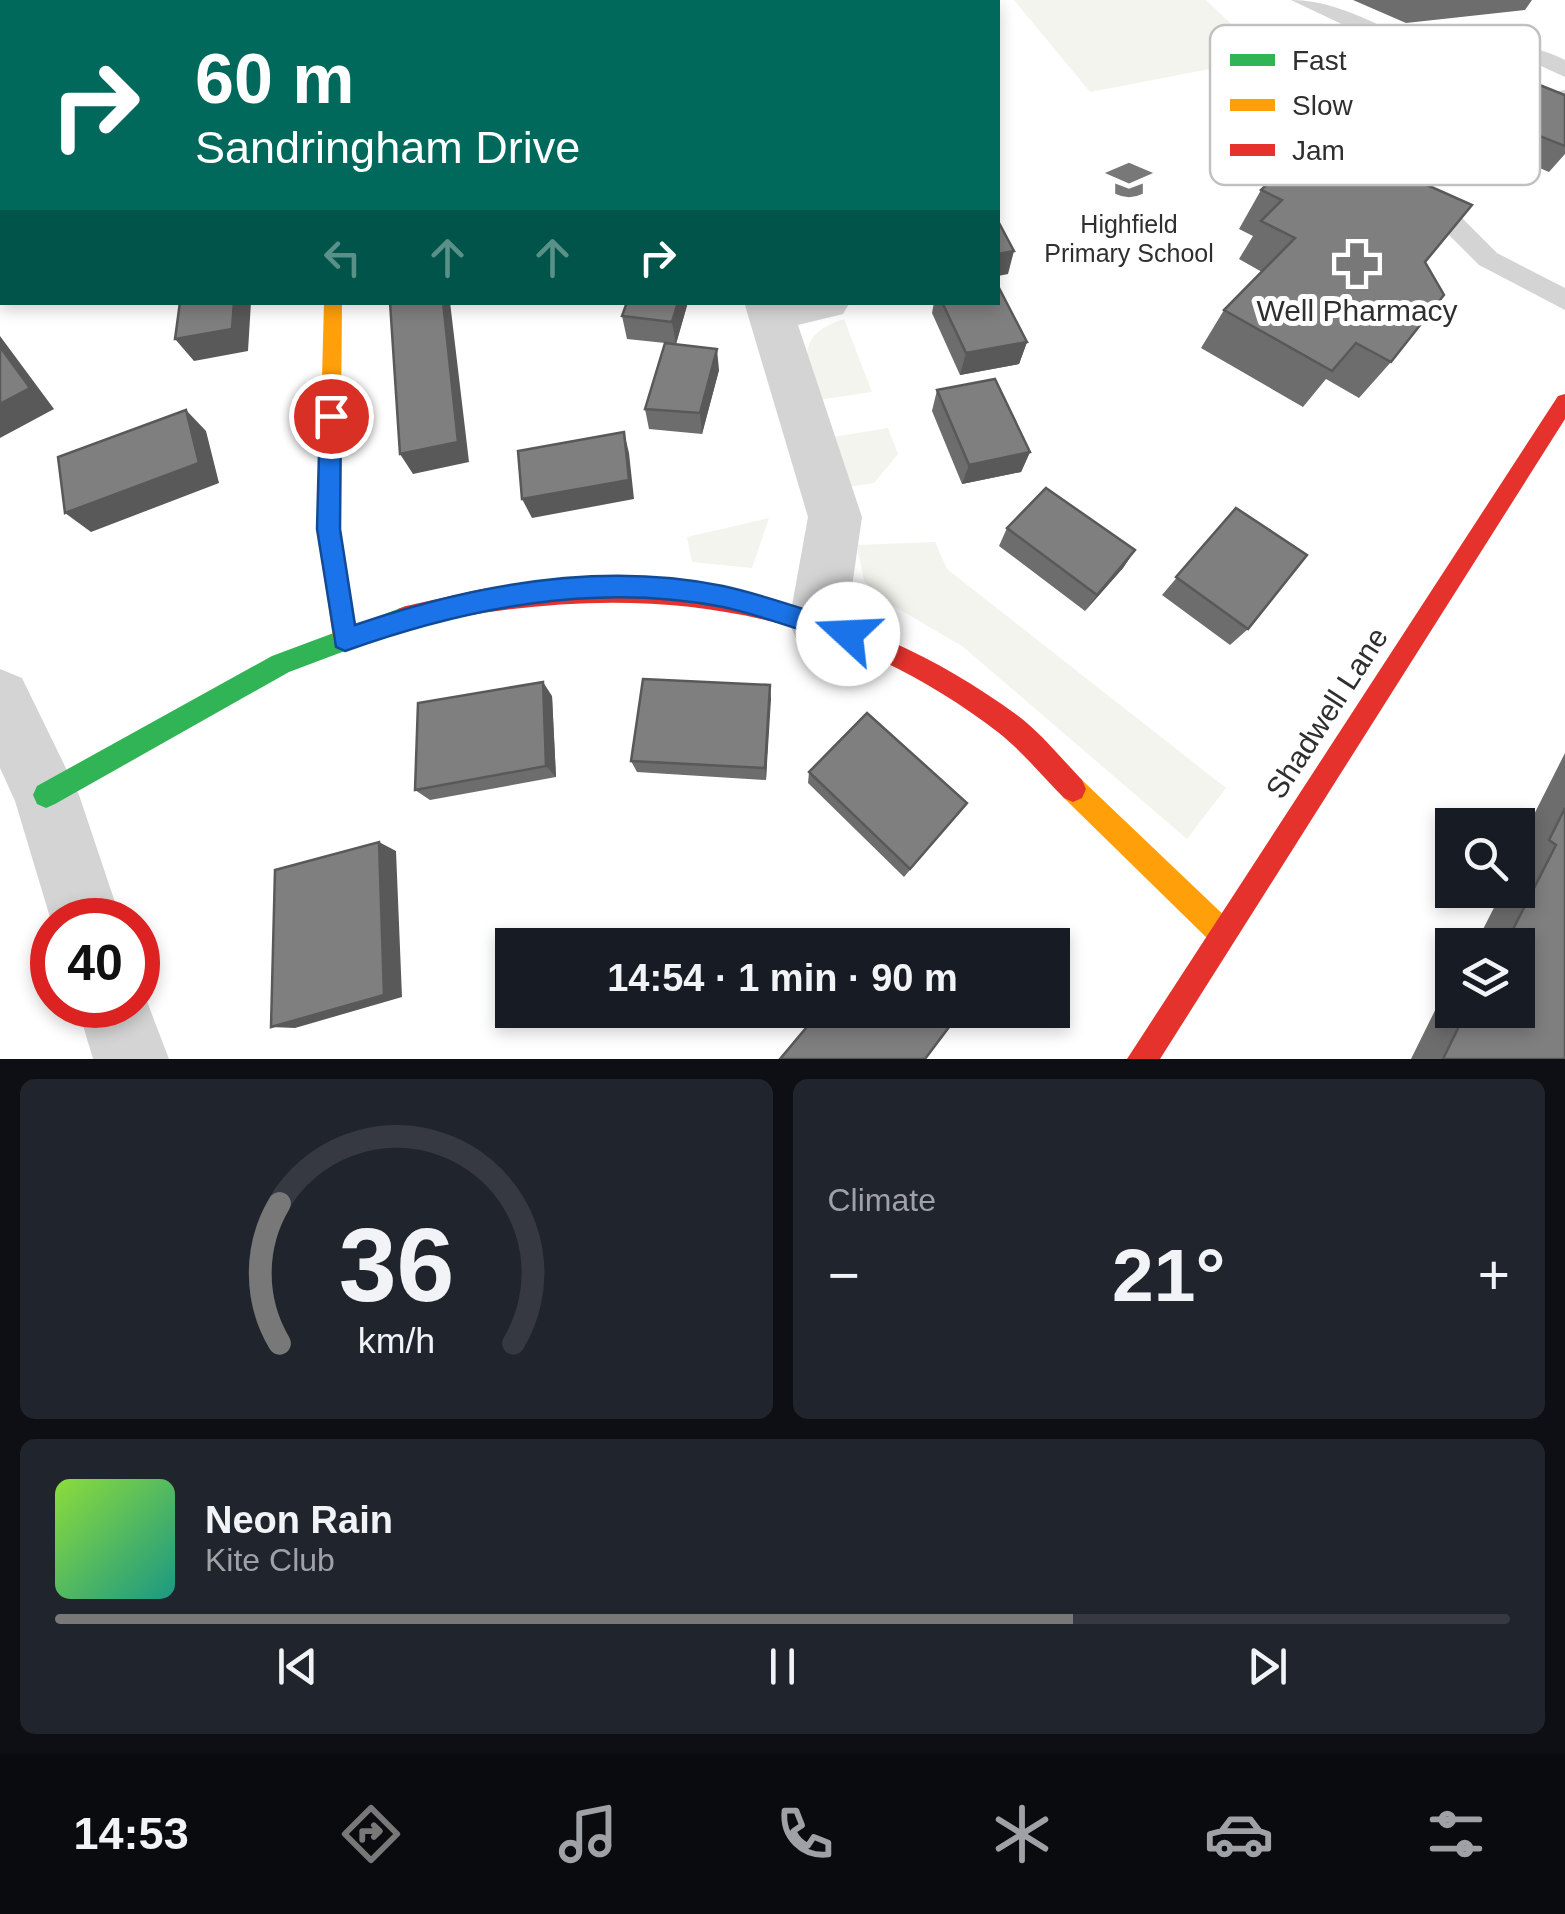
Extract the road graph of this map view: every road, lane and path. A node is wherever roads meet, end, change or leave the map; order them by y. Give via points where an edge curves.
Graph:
1 (1301, 0) edge
2 (1357, 25) edge
3 (1540, 58) edge
4 (1565, 70) edge
5 (1406, 194) edge
6 (1565, 300) edge
7 (332, 305) edge
8 (798, 305) edge
9 (769, 308) edge
10 (1565, 402) edge
11 (818, 622) junction
12 (345, 639) junction
13 (0, 700) edge
14 (46, 795) junction
15 (79, 898) edge
16 (1221, 932) junction
17 (121, 1028) edge
18 (131, 1059) edge
19 (1142, 1059) edge

1 - 2 lane
3 - 4 lane
5 - 6 lane via 1440,210 1488,259
7 - 12 street via 329,529
8 - 9 street
9 - 11 street via 835,517
10 - 16 street, Shadwell Lane
11 - 12 street via 722,597 626,587 528,592 431,609
11 - 16 street via 907,659 1001,718
12 - 14 street via 226,692
13 - 14 street
14 - 15 street
16 - 19 street, Shadwell Lane
17 - 18 street

